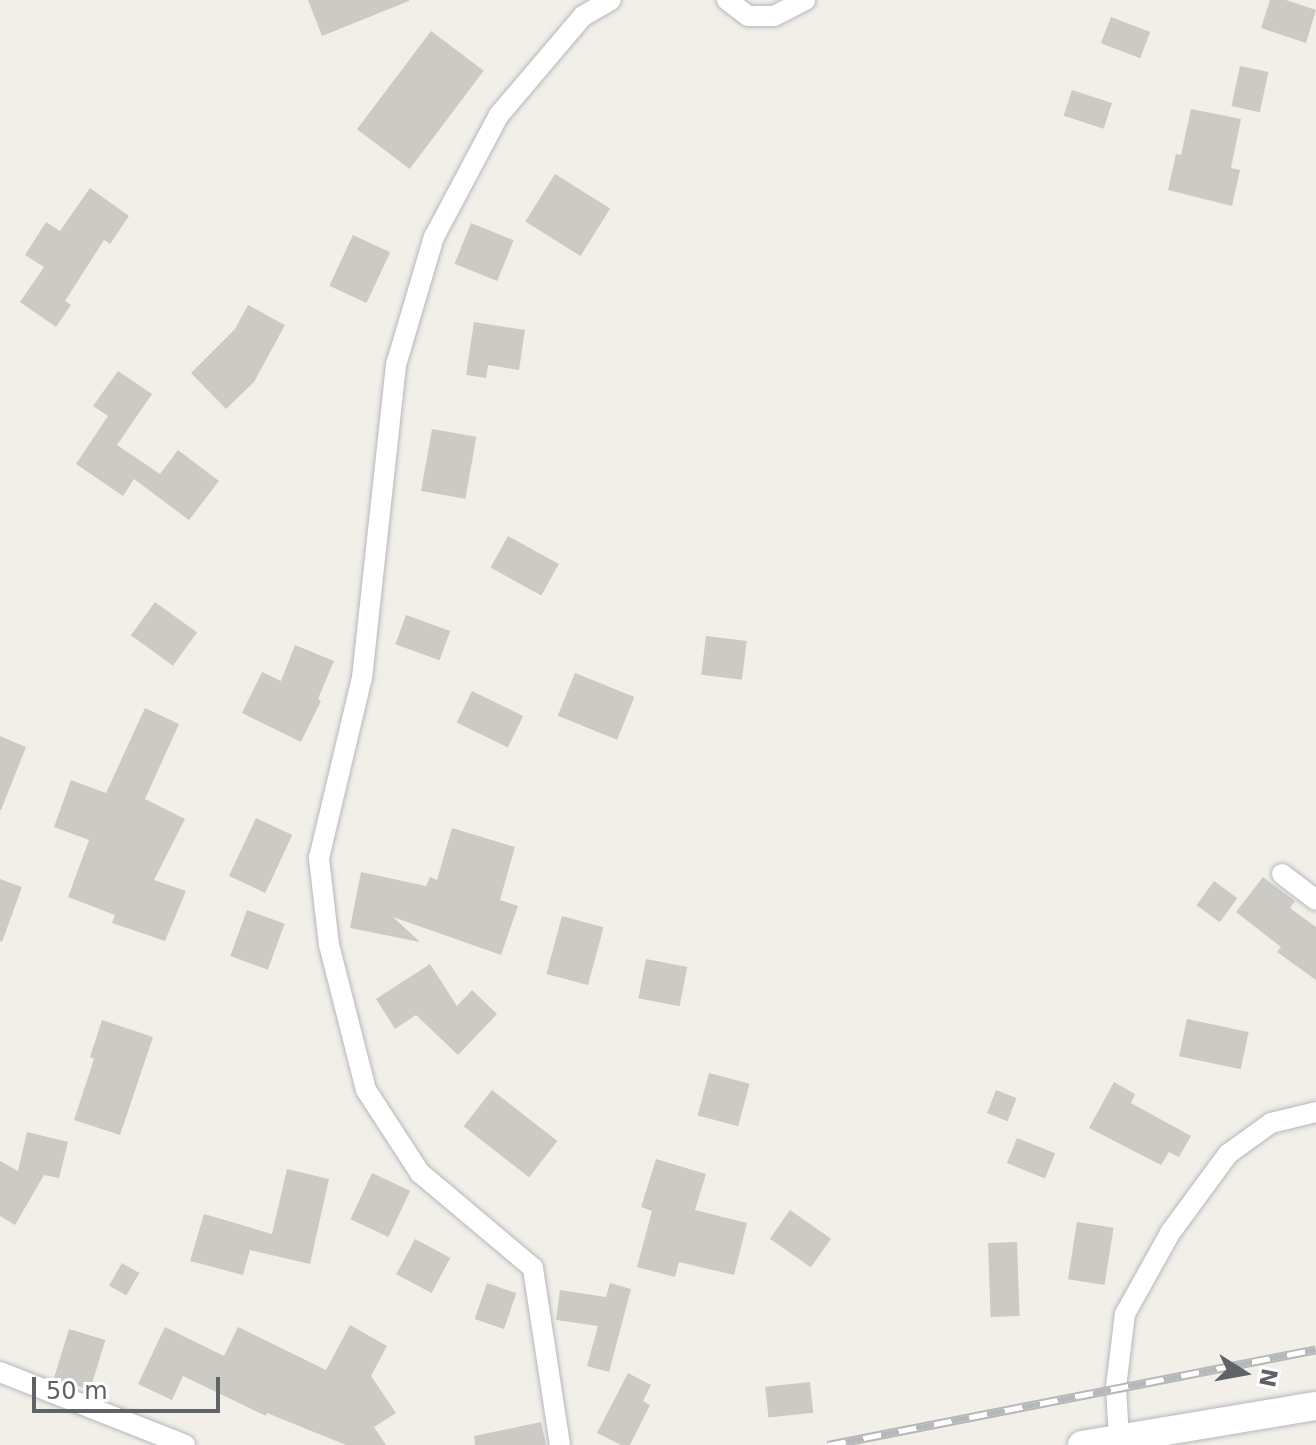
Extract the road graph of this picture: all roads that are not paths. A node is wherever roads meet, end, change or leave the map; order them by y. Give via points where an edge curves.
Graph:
1 (611, 0) edge
2 (727, 0) edge
3 (805, 0) edge
4 (1282, 874) dead end
5 (1316, 900) edge
6 (1316, 1112) edge
7 (0, 1372) edge
8 (1316, 1406) edge
9 (1119, 1438) junction
10 (185, 1445) edge
11 (560, 1445) edge
12 (1082, 1445) edge

1 - 11 street via 583,16 499,115 434,237 396,365 362,678 319,858 329,945 366,1090 420,1173 533,1268
2 - 3 street via 748,16 774,16
4 - 5 street
6 - 9 street via 1271,1123 1228,1154 1170,1233 1125,1314 1116,1387
7 - 10 street
8 - 9 street
9 - 12 street

